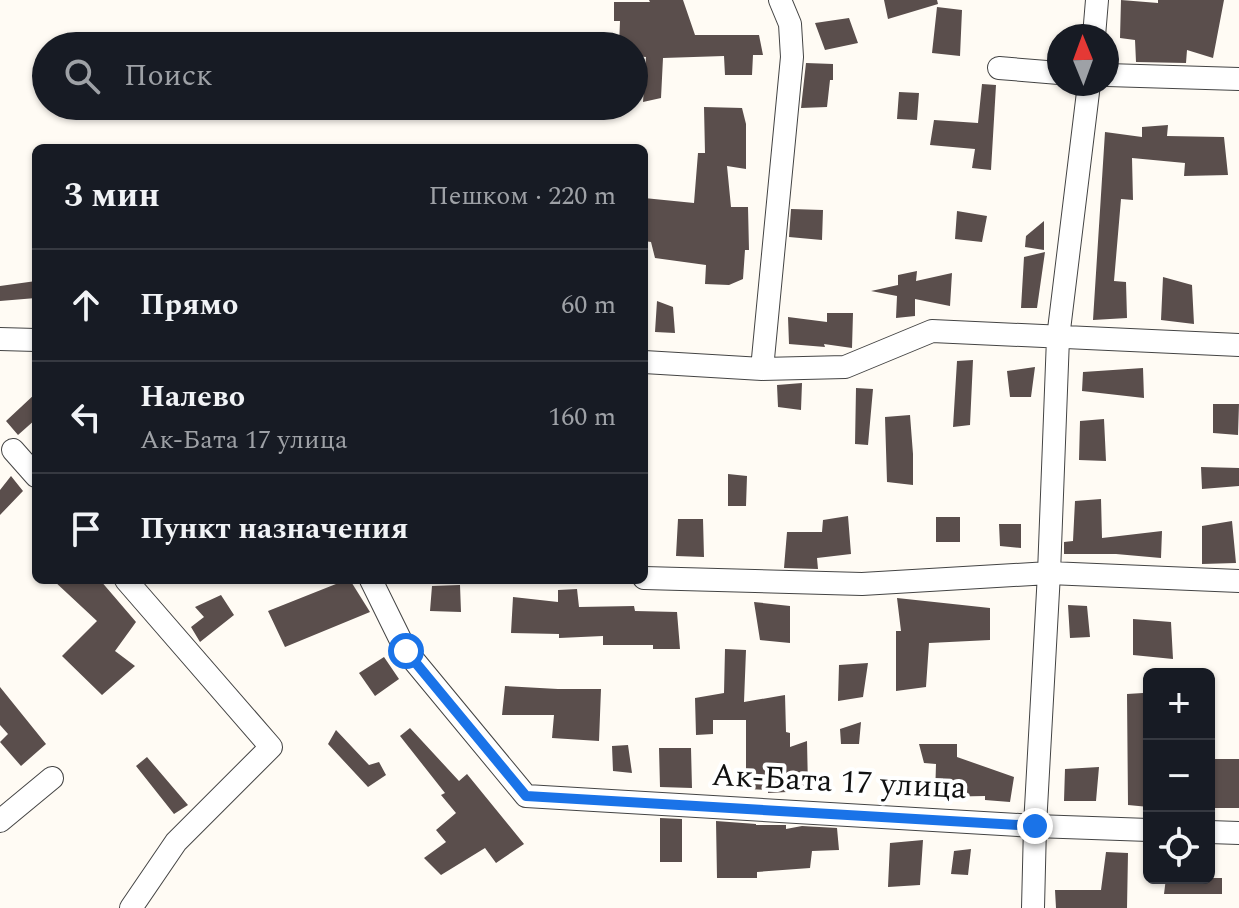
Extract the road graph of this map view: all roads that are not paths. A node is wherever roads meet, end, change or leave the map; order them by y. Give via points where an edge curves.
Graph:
1 (780, 0) edge
2 (1097, 0) edge
3 (1095, 24) edge
4 (999, 68) dead end
5 (1047, 72) edge
6 (1119, 75) edge
7 (1239, 79) edge
8 (1088, 96) edge
9 (1058, 338) junction
10 (0, 339) edge
11 (32, 340) edge
12 (1239, 345) edge
13 (648, 362) edge
14 (762, 369) junction
15 (13, 450) dead end
16 (32, 471) edge
17 (1049, 573) junction
18 (648, 578) edge
19 (1239, 581) edge
20 (129, 584) edge
21 (373, 584) edge
22 (52, 778) dead end
23 (0, 821) edge
24 (1035, 826) junction
25 (1143, 830) edge
26 (1215, 832) edge
27 (1239, 833) edge
28 (131, 908) edge
29 (1033, 908) edge

1 - 14 street via 790,24 792,57
2 - 3 street
4 - 5 street
6 - 7 street
8 - 9 street
9 - 12 street
9 - 14 street via 932,331 845,367
9 - 17 street
10 - 11 street
13 - 14 street
15 - 16 street
17 - 18 street via 862,584
17 - 19 street
17 - 24 street
20 - 28 street via 271,747 176,842
21 - 24 street, Ак-Бата 17 улица via 406,651 526,796
22 - 23 street
24 - 25 street, Ак-Бата 17 улица
24 - 29 street
26 - 27 street

